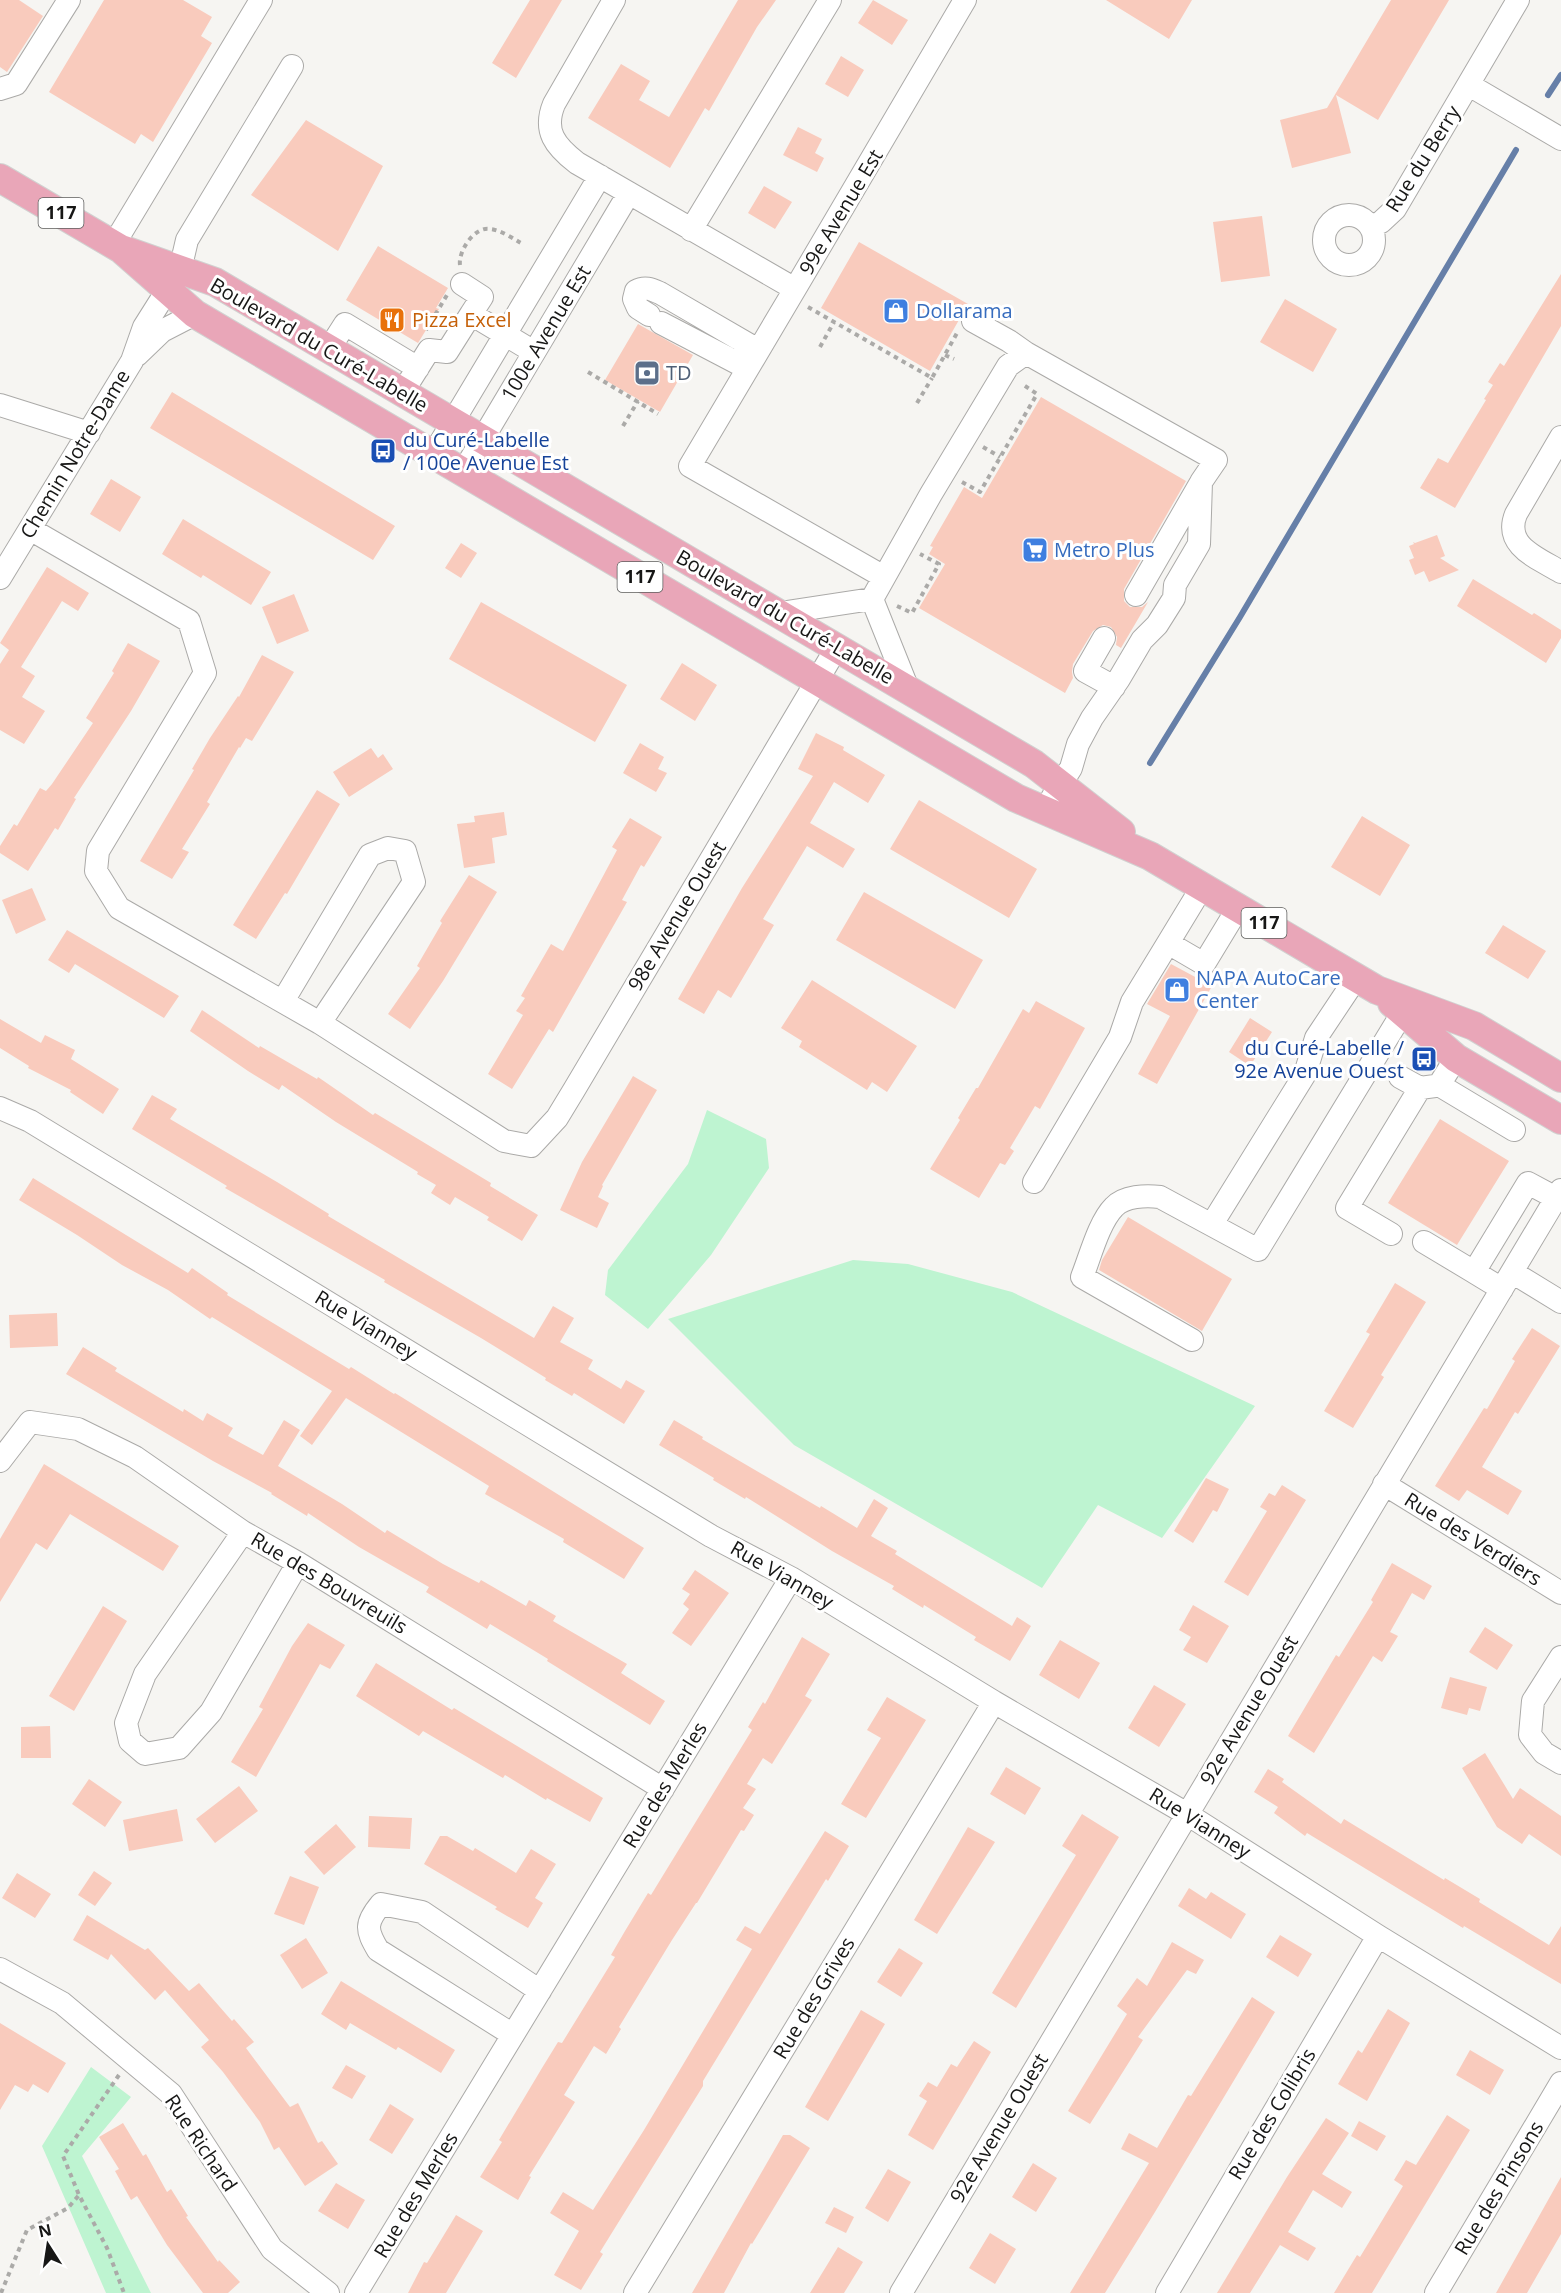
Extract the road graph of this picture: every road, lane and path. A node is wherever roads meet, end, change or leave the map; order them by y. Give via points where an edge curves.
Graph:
1 (69, 0) edge
2 (261, 0) edge
3 (614, 0) edge
4 (830, 0) edge
5 (965, 0) edge
6 (1518, 0) edge
7 (292, 66) dead end
8 (1469, 85) junction
9 (0, 89) edge
10 (1561, 139) edge
11 (600, 176) junction
12 (0, 178) edge
13 (629, 193) junction
14 (1371, 227) dead end
15 (691, 230) junction
16 (521, 243) dead end
17 (118, 246) junction
18 (173, 280) junction
19 (456, 287) junction
20 (799, 296) junction
21 (195, 314) junction
22 (471, 314) junction
23 (834, 322) junction
24 (967, 324) joint
25 (425, 333) dead end
26 (505, 334) junction
27 (820, 347) dead end
28 (330, 349) junction
29 (534, 352) junction
30 (1026, 353) junction
31 (945, 355) junction
32 (752, 359) junction
33 (954, 360) dead end
34 (132, 361) junction
35 (418, 368) junction
36 (588, 372) dead end
37 (932, 378) junction
38 (1019, 383) dead end
39 (402, 393) junction
40 (638, 401) junction
41 (916, 403) dead end
42 (0, 405) edge
43 (658, 414) dead end
44 (453, 423) junction
45 (623, 426) dead end
46 (89, 433) junction
47 (1561, 437) edge
48 (482, 440) junction
49 (433, 455) junction
50 (463, 472) junction
51 (1201, 482) junction
52 (957, 489) dead end
53 (30, 529) junction
54 (925, 546) dead end
55 (1561, 572) edge
56 (884, 577) junction
57 (0, 578) edge
58 (1136, 595) dead end
59 (872, 599) junction
60 (780, 613) junction
61 (891, 614) dead end
62 (1104, 638) dead end
63 (837, 647) junction
64 (817, 681) junction
65 (1114, 687) junction
66 (908, 689) junction
67 (1061, 785) junction
68 (1044, 810) junction
69 (1150, 856) junction
70 (1202, 887) junction
71 (1238, 908) junction
72 (1168, 942) junction
73 (1366, 984) junction
74 (283, 1001) junction
75 (1406, 1007) junction
76 (320, 1023) junction
77 (1456, 1058) junction
78 (1400, 1077) dead end
79 (1561, 1078) edge
80 (1430, 1087) junction
81 (0, 1108) edge
82 (1561, 1120) edge
83 (1514, 1130) dead end
84 (1034, 1182) dead end
85 (1559, 1194) edge
86 (1212, 1224) junction
87 (1391, 1234) dead end
88 (1424, 1242) dead end
89 (1474, 1272) junction
90 (1507, 1281) junction
91 (1561, 1302) edge
92 (1192, 1340) dead end
93 (0, 1461) edge
94 (1384, 1484) junction
95 (243, 1532) junction
96 (297, 1563) junction
97 (791, 1578) junction
98 (1561, 1593) edge
99 (1561, 1657) edge
100 (994, 1702) junction
101 (1561, 1763) edge
102 (663, 1789) junction
103 (1187, 1814) junction
104 (1378, 1936) junction
105 (0, 1969) edge
106 (540, 1991) junction
107 (513, 2035) junction
108 (1561, 2048) edge
109 (130, 2060) junction
110 (1561, 2083) edge
111 (79, 2195) junction
112 (1, 2293) edge
113 (124, 2293) edge
114 (328, 2293) edge
115 (356, 2293) edge
116 (635, 2293) edge
117 (901, 2293) edge
118 (1167, 2293) edge
119 (1436, 2293) edge

1 - 9 street via 15,84
2 - 17 street
3 - 11 street, 99e Avenue Est via 560,92 549,119 554,141 562,151
4 - 15 street
5 - 20 street, 99e Avenue Est
6 - 8 street, Rue du Berry
7 - 18 street, Chemin Notre-Dame via 188,240
8 - 10 street, Rue du Berry
8 - 14 street, Rue du Berry via 1395,208
11 - 13 street, 99e Avenue Est
11 - 26 street
12 - 17 main road, Boulevard du Curé-Labelle / 117
13 - 15 street, 99e Avenue Est
13 - 29 street, 100e Avenue Est
15 - 20 street, 99e Avenue Est
16 - 19 path via 489,228 481,230 460,256
17 - 18 main road, Boulevard du Curé-Labelle / 117
18 - 21 main road, Boulevard du Curé-Labelle / 117
18 - 28 main road, Boulevard du Curé-Labelle / 117 via 215,282
18 - 34 street, Chemin Notre-Dame via 144,327
19 - 22 street via 482,297
19 - 25 path
20 - 23 path
20 - 32 street
21 - 34 street, Chemin Notre-Dame via 162,331
21 - 49 main road, Boulevard du Curé-Labelle / 117
22 - 26 street
22 - 35 street via 447,352 429,350
23 - 27 path
23 - 37 path
24 - 30 street via 1009,340
24 - 31 path
26 - 29 street
26 - 44 street
28 - 35 street via 345,324
28 - 39 main road, Boulevard du Curé-Labelle / 117
29 - 48 street, 100e Avenue Est
30 - 51 street via 1216,460
30 - 56 street via 1004,371
31 - 33 path
31 - 37 path
32 - 32 street via 655,319 638,308 636,291 645,288 660,292
32 - 56 street via 690,466
34 - 46 street, Chemin Notre-Dame
35 - 39 street
36 - 40 path
37 - 41 path
38 - 52 path via 1037,394 980,492 961,481
39 - 44 main road, Boulevard du Curé-Labelle / 117
40 - 43 path
40 - 45 path
42 - 46 street
44 - 48 main road, Boulevard du Curé-Labelle / 117
44 - 49 street
46 - 53 street, Chemin Notre-Dame
47 - 55 street via 1516,514 1513,526 1520,547
48 - 50 street, 100e Avenue Est
48 - 60 main road, Boulevard du Curé-Labelle / 117
49 - 50 main road, Boulevard du Curé-Labelle / 117
50 - 64 main road, Boulevard du Curé-Labelle / 117
51 - 58 street
51 - 65 street via 1199,544 1176,585 1174,598 1142,640
53 - 57 street, Chemin Notre-Dame
53 - 74 street via 189,621 205,673 98,851 96,871 119,908
54 - 61 path via 920,554 939,564 912,614 896,605
56 - 59 street
59 - 60 street
59 - 66 street
60 - 63 main road, Boulevard du Curé-Labelle / 117
62 - 65 street via 1085,671
63 - 64 street, 98e Avenue Ouest
63 - 66 main road, Boulevard du Curé-Labelle / 117
64 - 68 main road, Boulevard du Curé-Labelle / 117 via 1016,798
64 - 76 street, 98e Avenue Ouest via 557,1118 531,1146 504,1141
65 - 67 street via 1092,718
66 - 67 main road, Boulevard du Curé-Labelle / 117 via 1034,764
67 - 68 street
67 - 69 main road, Boulevard du Curé-Labelle / 117
68 - 69 main road, Boulevard du Curé-Labelle / 117
69 - 70 main road, Boulevard du Curé-Labelle / 117
70 - 71 main road, Boulevard du Curé-Labelle / 117
70 - 72 street
71 - 72 street via 1204,964
71 - 73 main road, Boulevard du Curé-Labelle / 117
72 - 84 street via 1132,1002 1120,1037
73 - 75 main road, Boulevard du Curé-Labelle / 117
73 - 86 street via 1316,1038 1305,1074
74 - 76 street
74 - 76 street via 370,855 388,848 405,851 414,882
75 - 77 main road, Boulevard du Curé-Labelle / 117
75 - 79 main road, Boulevard du Curé-Labelle / 117 via 1474,1026
75 - 86 street via 1258,1250
77 - 80 street
77 - 82 main road, Boulevard du Curé-Labelle / 117
78 - 80 street
80 - 83 street
80 - 87 street via 1347,1208
81 - 97 street, Rue Vianney via 30,1120 711,1536
85 - 89 street via 1528,1183
85 - 90 street, 92e Avenue Ouest
86 - 92 street via 1160,1197 1125,1200 1108,1215 1082,1277
88 - 89 street
89 - 90 street
90 - 91 street
90 - 94 street, 92e Avenue Ouest
93 - 95 street, Rue des Bouvreuils via 30,1422 78,1429 135,1457
94 - 98 street, Rue des Verdiers
94 - 103 street, 92e Avenue Ouest
95 - 96 street, Rue des Bouvreuils
95 - 96 street via 146,1674 126,1723 130,1741 145,1754 179,1748 211,1712
96 - 102 street, Rue des Bouvreuils
97 - 100 street, Rue Vianney
97 - 102 street, Rue des Merles
99 - 101 street via 1533,1701 1530,1735 1544,1753
100 - 103 street, Rue Vianney
100 - 116 street, Rue des Grives
102 - 106 street, Rue des Merles
103 - 104 street, Rue Vianney
103 - 117 street, 92e Avenue Ouest
104 - 108 street, Rue Vianney
104 - 118 street, Rue des Colibris
105 - 109 street, Rue Richard via 62,2003
106 - 107 street, Rue des Merles
106 - 107 street via 422,1912 381,1904 371,1916 368,1933 378,1950
107 - 115 street, Rue des Merles
109 - 111 path via 63,2157
109 - 114 street, Rue Richard via 171,2094 272,2249
110 - 119 street, Rue des Pinsons
111 - 112 path via 68,2208 27,2230
111 - 113 path

